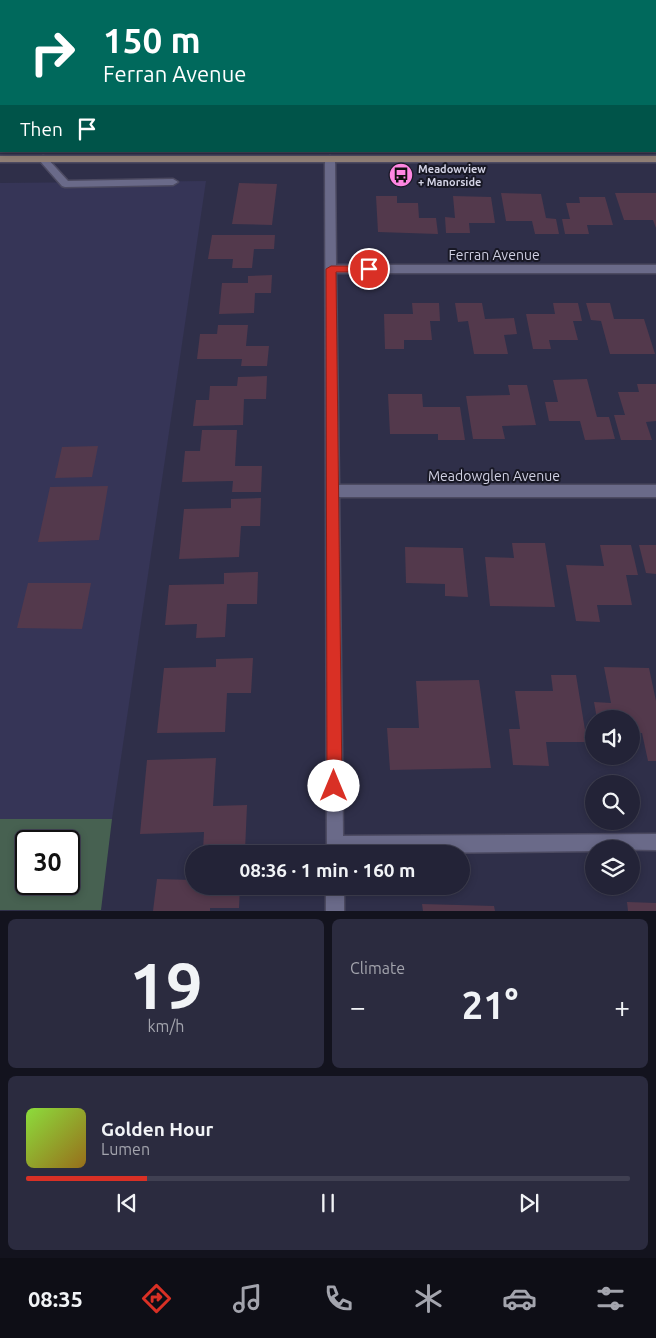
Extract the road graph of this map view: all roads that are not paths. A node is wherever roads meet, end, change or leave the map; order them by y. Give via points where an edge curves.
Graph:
1 (0, 159) edge
2 (42, 159) junction
3 (330, 159) junction
4 (656, 159) edge
5 (173, 182) dead end
6 (331, 269) junction
7 (656, 269) edge
8 (332, 491) junction
9 (656, 491) edge
10 (656, 842) edge
11 (335, 845) edge
12 (470, 846) edge
13 (335, 895) edge
14 (335, 910) edge

1 - 2 main road
2 - 3 main road
2 - 5 street via 65,184
3 - 4 main road
3 - 6 street
6 - 7 street, Ferran Avenue
6 - 8 street
8 - 9 street, Meadowglen Avenue
8 - 11 street
10 - 12 street
13 - 14 street

